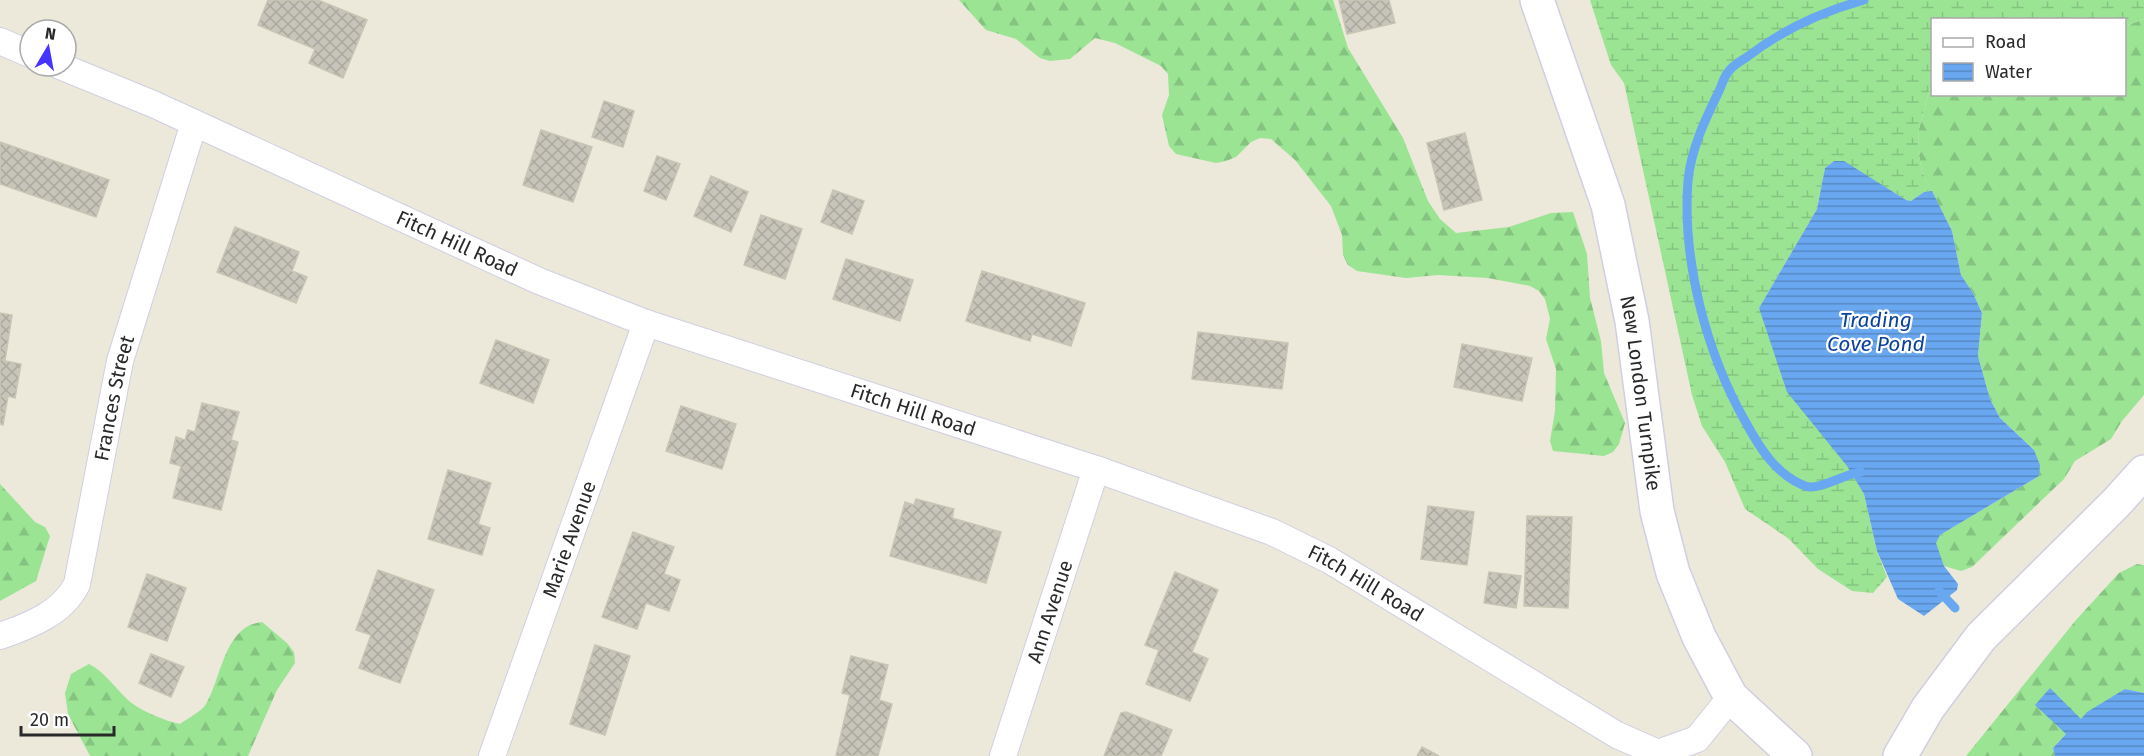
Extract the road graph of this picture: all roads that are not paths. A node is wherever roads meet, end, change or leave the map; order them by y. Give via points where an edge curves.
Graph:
1 (1537, 0) edge
2 (0, 41) edge
3 (18, 49) edge
4 (78, 73) edge
5 (194, 123) junction
6 (646, 323) junction
7 (1096, 469) junction
8 (2144, 472) edge
9 (0, 636) edge
10 (1731, 697) junction
11 (1657, 755) edge
12 (492, 756) edge
13 (1003, 756) edge
14 (1795, 756) edge
15 (1900, 756) edge

1 - 10 main road, New London Turnpike via 1608,205 1632,321 1657,511 1673,573 1699,637
2 - 3 street
4 - 5 street, Fitch Hill Road
5 - 6 street, Fitch Hill Road via 539,281
5 - 9 street, Frances Street via 120,361 77,584 72,595 56,609
6 - 7 street, Fitch Hill Road
6 - 12 street, Marie Avenue
7 - 11 street, Fitch Hill Road via 1272,532 1329,560 1617,735
7 - 13 street, Ann Avenue
8 - 15 main road via 1981,637 1928,708
10 - 11 street, Fitch Hill Road via 1697,739
10 - 14 main road, New London Turnpike

